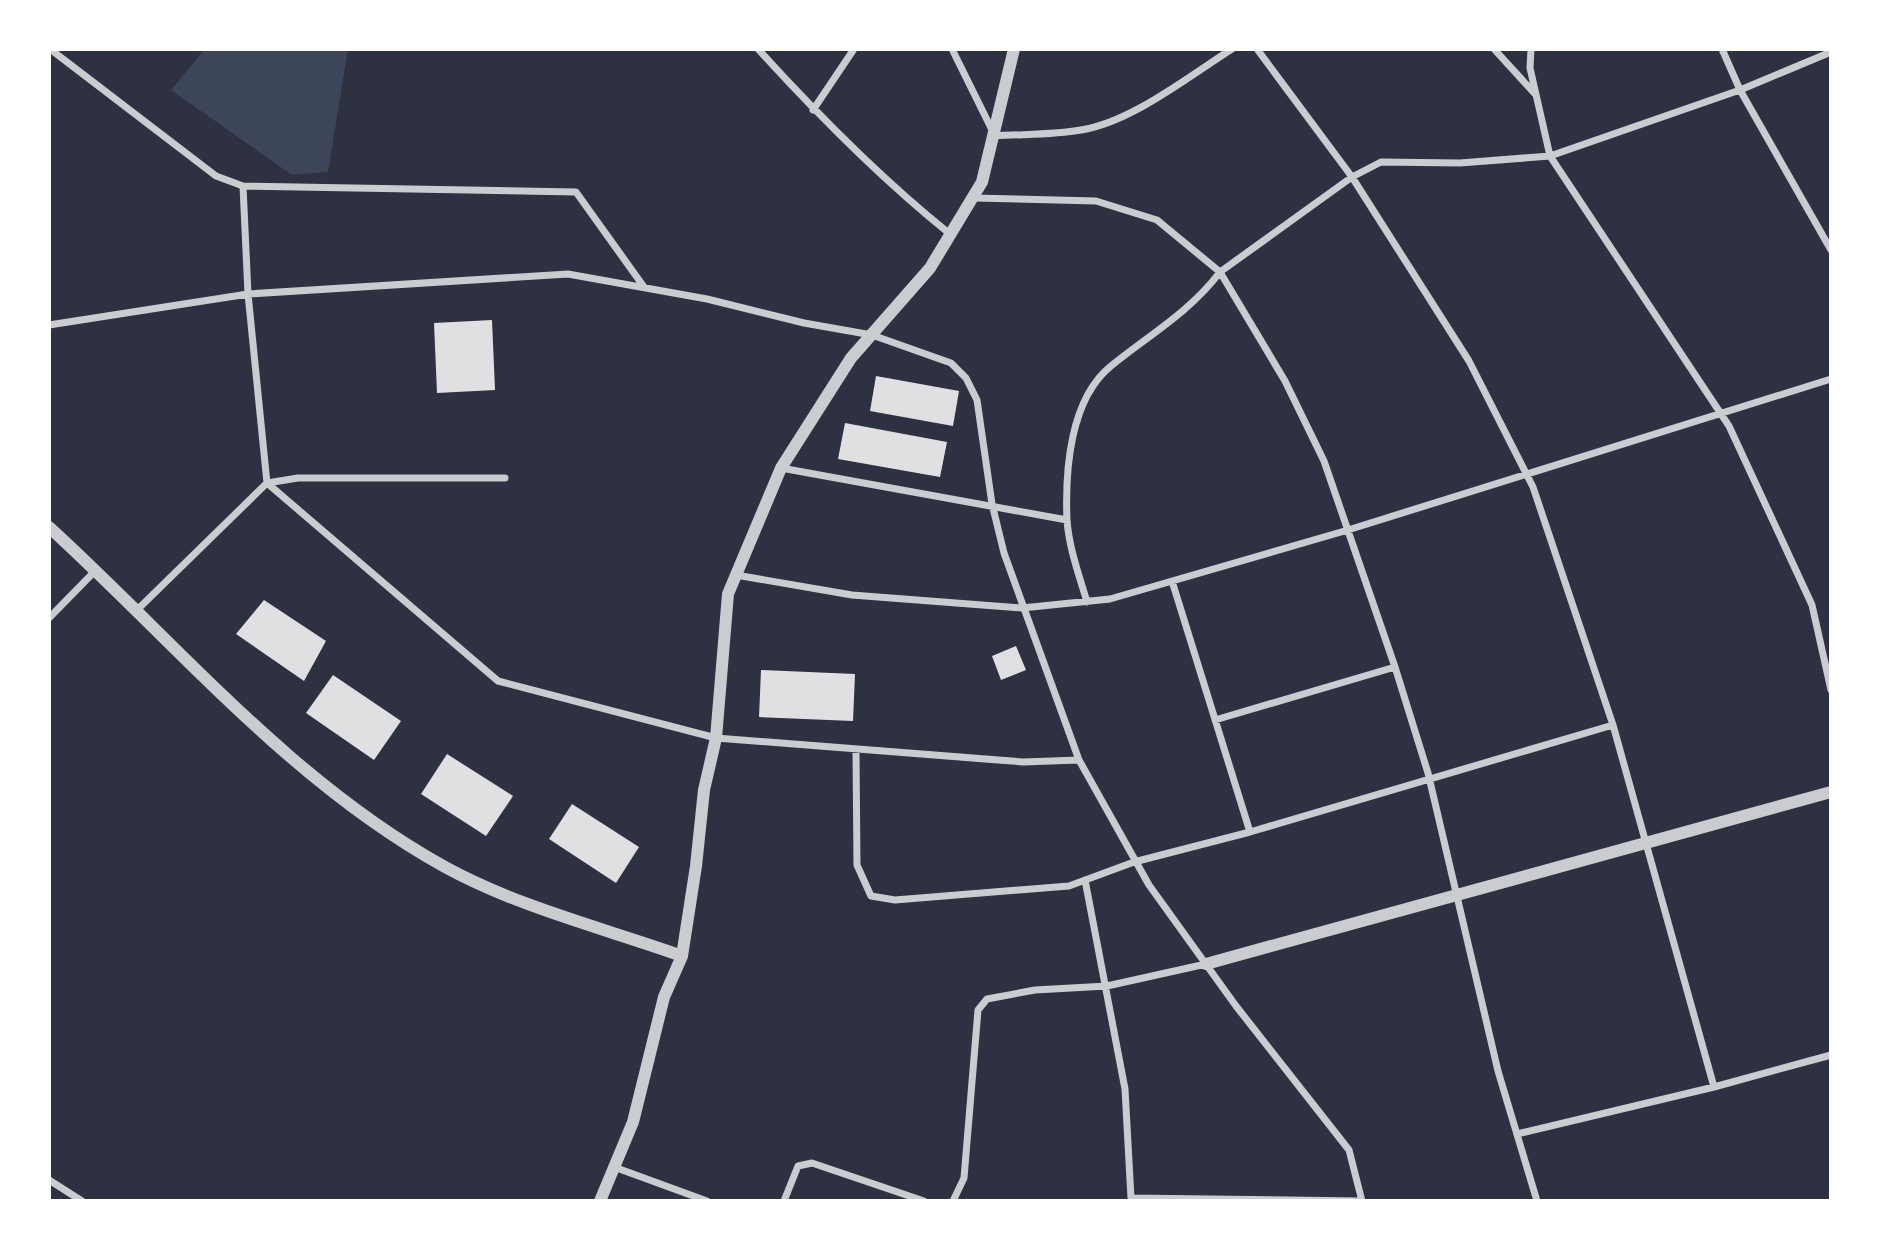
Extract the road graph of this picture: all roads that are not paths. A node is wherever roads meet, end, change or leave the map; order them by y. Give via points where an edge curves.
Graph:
1 (50, 49) edge
2 (758, 49) edge
3 (854, 49) edge
4 (952, 49) edge
5 (1014, 49) edge
6 (1233, 49) edge
7 (1256, 49) edge
8 (1494, 49) edge
9 (1531, 49) edge
10 (1721, 49) edge
11 (1831, 52) edge
12 (1740, 90) junction
13 (1536, 96) junction
14 (813, 110) junction
15 (995, 136) junction
16 (1550, 156) junction
17 (1352, 177) junction
18 (243, 186) junction
19 (972, 198) junction
20 (950, 234) junction
21 (1831, 250) edge
22 (1220, 272) junction
23 (644, 287) junction
24 (248, 294) junction
25 (49, 324) edge
26 (872, 335) junction
27 (1831, 379) edge
28 (1721, 414) junction
29 (781, 468) junction
30 (1527, 475) junction
31 (505, 478) dead end
32 (267, 483) junction
33 (992, 504) junction
34 (1068, 520) junction
35 (49, 527) edge
36 (1348, 530) junction
37 (96, 570) junction
38 (736, 575) junction
39 (1172, 581) junction
40 (1087, 603) junction
41 (1022, 608) junction
42 (136, 611) junction
43 (49, 618) edge
44 (1395, 667) junction
45 (1831, 690) edge
46 (1215, 720) junction
47 (1613, 725) junction
48 (716, 738) junction
49 (856, 751) junction
50 (1079, 760) junction
51 (1429, 778) junction
52 (1831, 792) edge
53 (1250, 832) junction
54 (1647, 844) junction
55 (1134, 862) junction
56 (1085, 880) junction
57 (1457, 896) junction
58 (682, 956) junction
59 (1206, 964) junction
60 (1107, 986) junction
61 (1831, 1055) edge
62 (1714, 1087) junction
63 (1517, 1135) junction
64 (614, 1167) junction
65 (49, 1180) edge
66 (1131, 1200) edge
67 (82, 1201) edge
68 (600, 1201) edge
69 (707, 1201) edge
70 (784, 1201) edge
71 (924, 1201) edge
72 (953, 1201) edge
73 (1362, 1201) edge
74 (1537, 1201) edge

1 - 18 street via 216,176
2 - 14 street
3 - 14 street
4 - 15 street
5 - 15 street
6 - 15 street via 1102,125
7 - 17 street
8 - 13 street
9 - 13 street
10 - 12 street
11 - 12 street
12 - 16 street
12 - 21 street
13 - 16 street
14 - 20 street
15 - 19 street via 982,182
16 - 17 street via 1460,163 1381,162
16 - 28 street
17 - 22 street
17 - 30 street via 1469,360
18 - 23 street via 576,192
18 - 24 street
19 - 20 street
19 - 22 street via 1096,201 1157,220
20 - 26 street via 930,268
22 - 34 street via 1160,332 1109,367 1083,402 1068,468
22 - 36 street via 1285,381 1324,461
23 - 24 street via 568,274
23 - 26 street
24 - 25 street
24 - 32 street
26 - 29 street via 852,358
26 - 33 street via 951,363 966,378 977,400
27 - 28 street
28 - 30 street
28 - 45 street via 1812,605
29 - 33 street
29 - 38 street
30 - 36 street
30 - 47 street
31 - 32 street via 298,478
32 - 42 street
32 - 48 street via 498,681
33 - 34 street
33 - 41 street
34 - 40 street
35 - 37 street
36 - 39 street
36 - 44 street
37 - 42 street
37 - 43 street
38 - 41 street via 852,595
38 - 48 street via 728,594
39 - 40 street
39 - 46 street
40 - 41 street
41 - 50 street
42 - 58 street via 253,727 338,794 443,866 493,891
44 - 46 street
44 - 51 street
46 - 53 street
47 - 51 street
47 - 54 street
48 - 49 street
48 - 58 street via 704,790
49 - 50 street via 1023,762
49 - 56 street via 857,865 871,896 895,900 1069,886
50 - 55 street
51 - 53 street
51 - 57 street
52 - 54 street
53 - 55 street
54 - 57 street
54 - 62 street
55 - 56 street
55 - 59 street
56 - 60 street
57 - 59 street
57 - 63 street
58 - 64 street via 664,997 633,1122
59 - 60 street
59 - 73 street via 1349,1150
60 - 66 street via 1125,1089
60 - 72 street via 1007,995 987,999 978,1010 964,1178
61 - 62 street
62 - 63 street
63 - 74 street
64 - 68 street
64 - 69 street
65 - 67 street
66 - 73 street
70 - 71 street via 798,1166 812,1163

